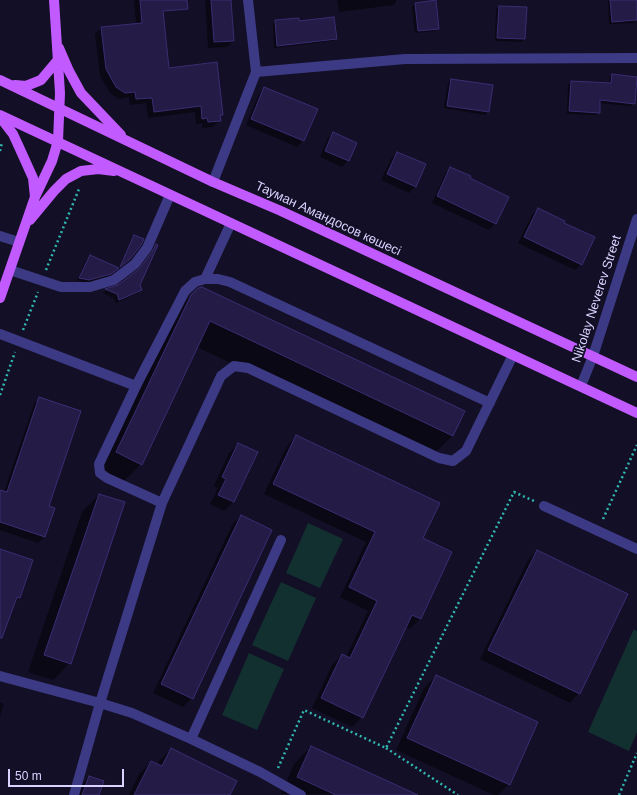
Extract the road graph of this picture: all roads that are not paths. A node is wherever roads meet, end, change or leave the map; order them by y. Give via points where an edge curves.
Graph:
1 (54, 0) edge
2 (248, 0) edge
3 (56, 42) junction
4 (637, 58) edge
5 (57, 61) junction
6 (256, 72) junction
7 (5, 82) edge
8 (58, 107) junction
9 (0, 116) edge
10 (126, 140) junction
11 (58, 141) junction
12 (123, 173) junction
13 (213, 182) junction
14 (170, 195) junction
15 (35, 197) junction
16 (637, 219) edge
17 (231, 223) junction
18 (26, 224) junction
19 (0, 236) edge
20 (18, 242) junction
21 (10, 270) junction
22 (205, 279) junction
23 (0, 298) edge
24 (0, 334) edge
25 (513, 355) junction
26 (593, 356) junction
27 (637, 376) edge
28 (136, 386) junction
29 (581, 386) junction
30 (490, 403) junction
31 (637, 413) edge
32 (162, 504) junction
33 (544, 506) road end
34 (281, 540) dead end
35 (637, 549) edge
36 (0, 676) edge
37 (100, 703) junction
38 (191, 739) junction
39 (74, 795) edge
40 (301, 795) edge

1 - 3 main road
2 - 6 street
3 - 5 main road
3 - 10 main road via 81,93
4 - 6 street via 405,59
5 - 7 main road via 41,80 33,84 26,86
5 - 8 main road via 60,93
6 - 13 street
7 - 8 main road, Тауман Амандосов көшесі
8 - 10 main road, Тауман Амандосов көшесі
8 - 11 main road
9 - 11 main road
9 - 15 main road via 14,134 33,178
10 - 13 main road, Тауман Амандосов көшесі
11 - 12 main road
11 - 15 main road via 52,161
12 - 14 main road
12 - 18 main road via 98,169 81,171 66,179
13 - 26 main road, Тауман Амандосов көшесі
14 - 17 main road
14 - 21 street via 147,248 136,264 114,280 90,287 61,287
15 - 18 main road
16 - 26 street, Nikolay Neverev Street
17 - 22 street
17 - 25 main road
18 - 20 main road
19 - 20 street
20 - 21 main road
21 - 23 main road
22 - 28 street via 194,282 185,291
22 - 30 street via 230,282
24 - 28 street
25 - 29 main road
25 - 30 street
26 - 27 main road, Тауман Амандосов көшесі
26 - 29 street, Nikolay Neverev Street
28 - 32 street via 99,464 100,473
29 - 31 main road
30 - 32 street via 466,451 453,461 439,458 248,368 234,366 221,376
32 - 37 street
33 - 35 street
34 - 38 street
36 - 37 street
37 - 38 street via 132,713
37 - 39 street
38 - 40 street

